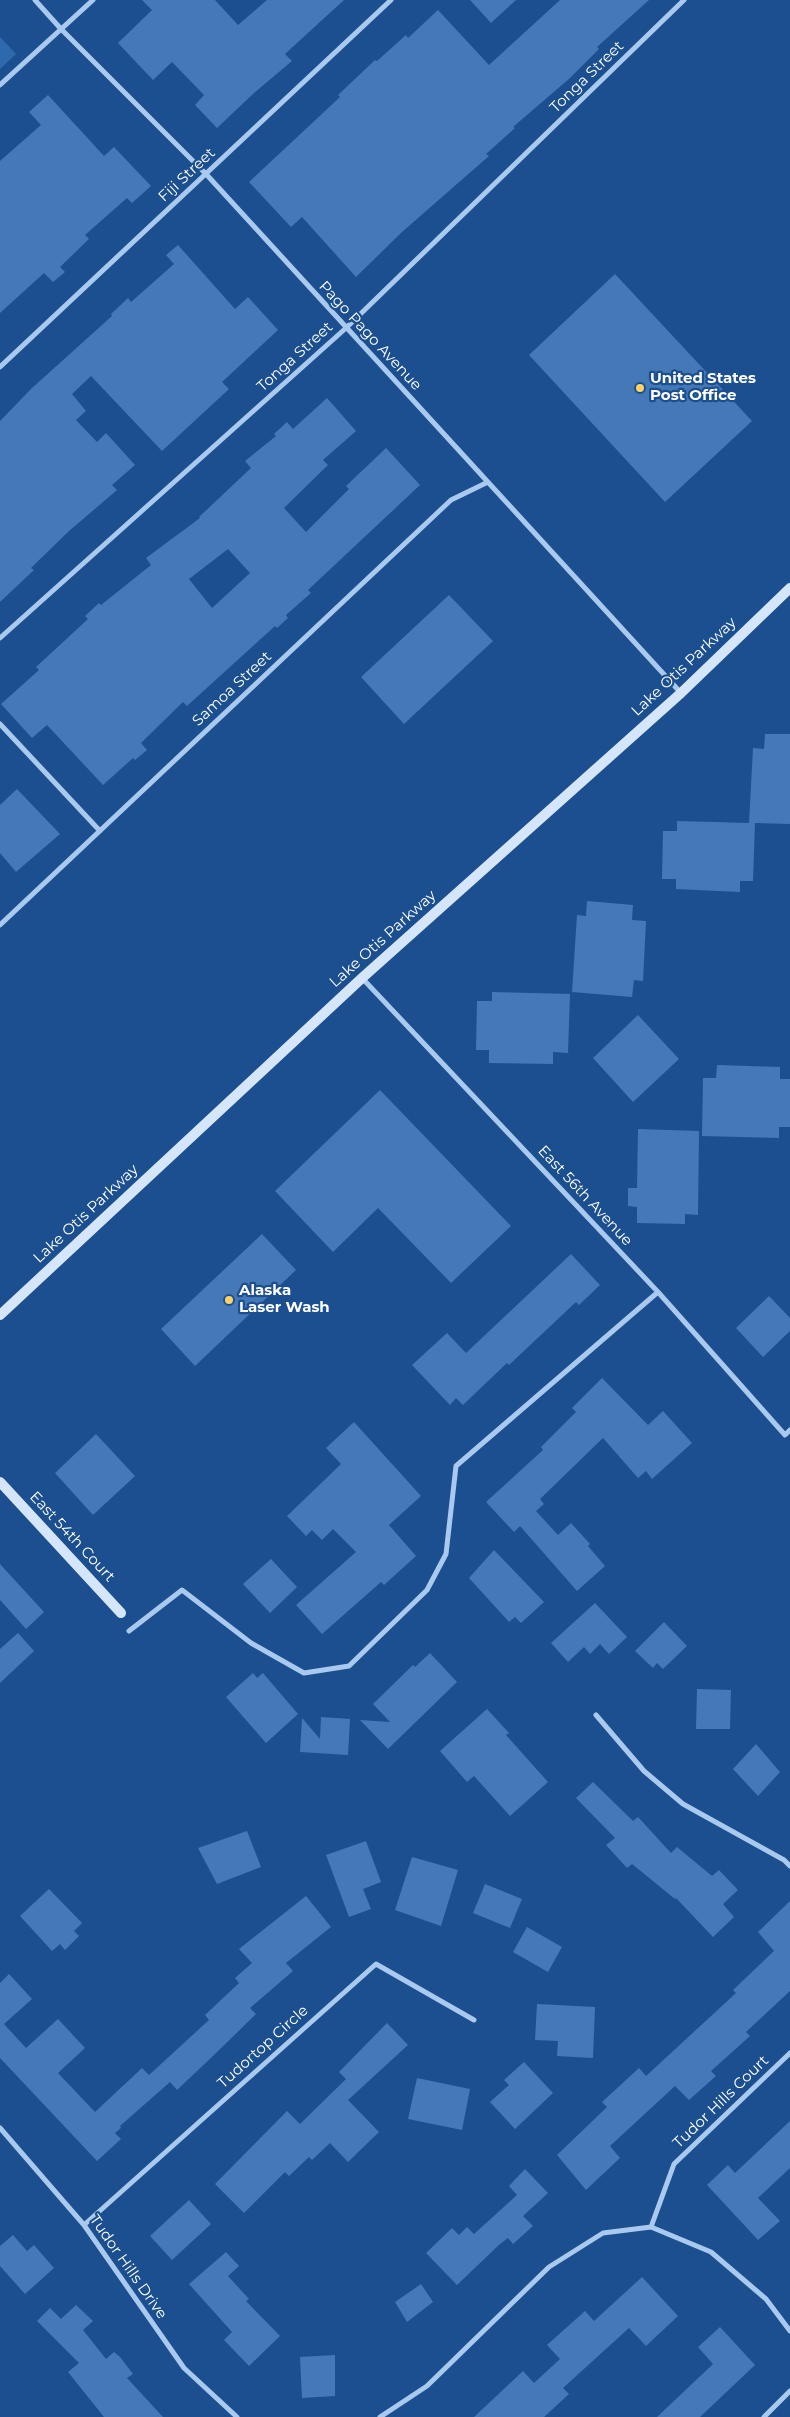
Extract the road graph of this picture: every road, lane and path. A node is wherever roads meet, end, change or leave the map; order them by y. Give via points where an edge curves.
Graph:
1 (35, 0) edge
2 (93, 0) edge
3 (391, 0) edge
4 (684, 0) edge
5 (61, 29) junction
6 (0, 85) edge
7 (206, 174) junction
8 (346, 328) junction
9 (0, 367) edge
10 (488, 482) junction
11 (790, 588) edge
12 (0, 638) edge
13 (681, 693) junction
14 (0, 724) edge
15 (100, 831) junction
16 (0, 925) edge
17 (362, 978) junction
18 (658, 1292) junction
19 (0, 1314) edge
20 (790, 1430) edge
21 (0, 1482) edge
22 (121, 1613) dead end
23 (129, 1631) dead end
24 (596, 1716) dead end
25 (790, 1866) edge
26 (474, 2020) dead end
27 (790, 2053) edge
28 (0, 2128) edge
29 (84, 2225) junction
30 (651, 2227) junction
31 (790, 2331) edge
32 (790, 2391) edge
33 (237, 2417) edge
34 (380, 2417) edge
35 (764, 2417) edge

1 - 5 street, Pago Pago Avenue
2 - 5 street
3 - 7 street, Fiji Street
4 - 8 street, Tonga Street
5 - 6 street
5 - 7 street, Pago Pago Avenue
7 - 8 street, Pago Pago Avenue
7 - 9 street, Fiji Street
8 - 10 street, Pago Pago Avenue
8 - 12 street, Tonga Street
10 - 13 street, Pago Pago Avenue
10 - 15 street, Samoa Street via 451,500
11 - 13 main road, Lake Otis Parkway
13 - 17 main road, Lake Otis Parkway
14 - 15 street
15 - 16 street, Samoa Street
17 - 18 street, East 56th Avenue
17 - 19 main road, Lake Otis Parkway
18 - 20 street, East 56th Avenue via 785,1435
18 - 23 street via 456,1466 446,1554 427,1590 349,1666 304,1673 251,1643 182,1590
21 - 22 main road, East 54th Court
24 - 25 street via 644,1771 683,1804
26 - 29 street, Tudortop Circle via 376,1964
27 - 30 street, Tudor Hills Court via 674,2164
28 - 29 street, Tudor Hills Drive
29 - 33 street, Tudor Hills Drive via 184,2368
30 - 31 street via 711,2252 766,2299
30 - 34 street via 603,2233 549,2267 427,2386
32 - 35 street

